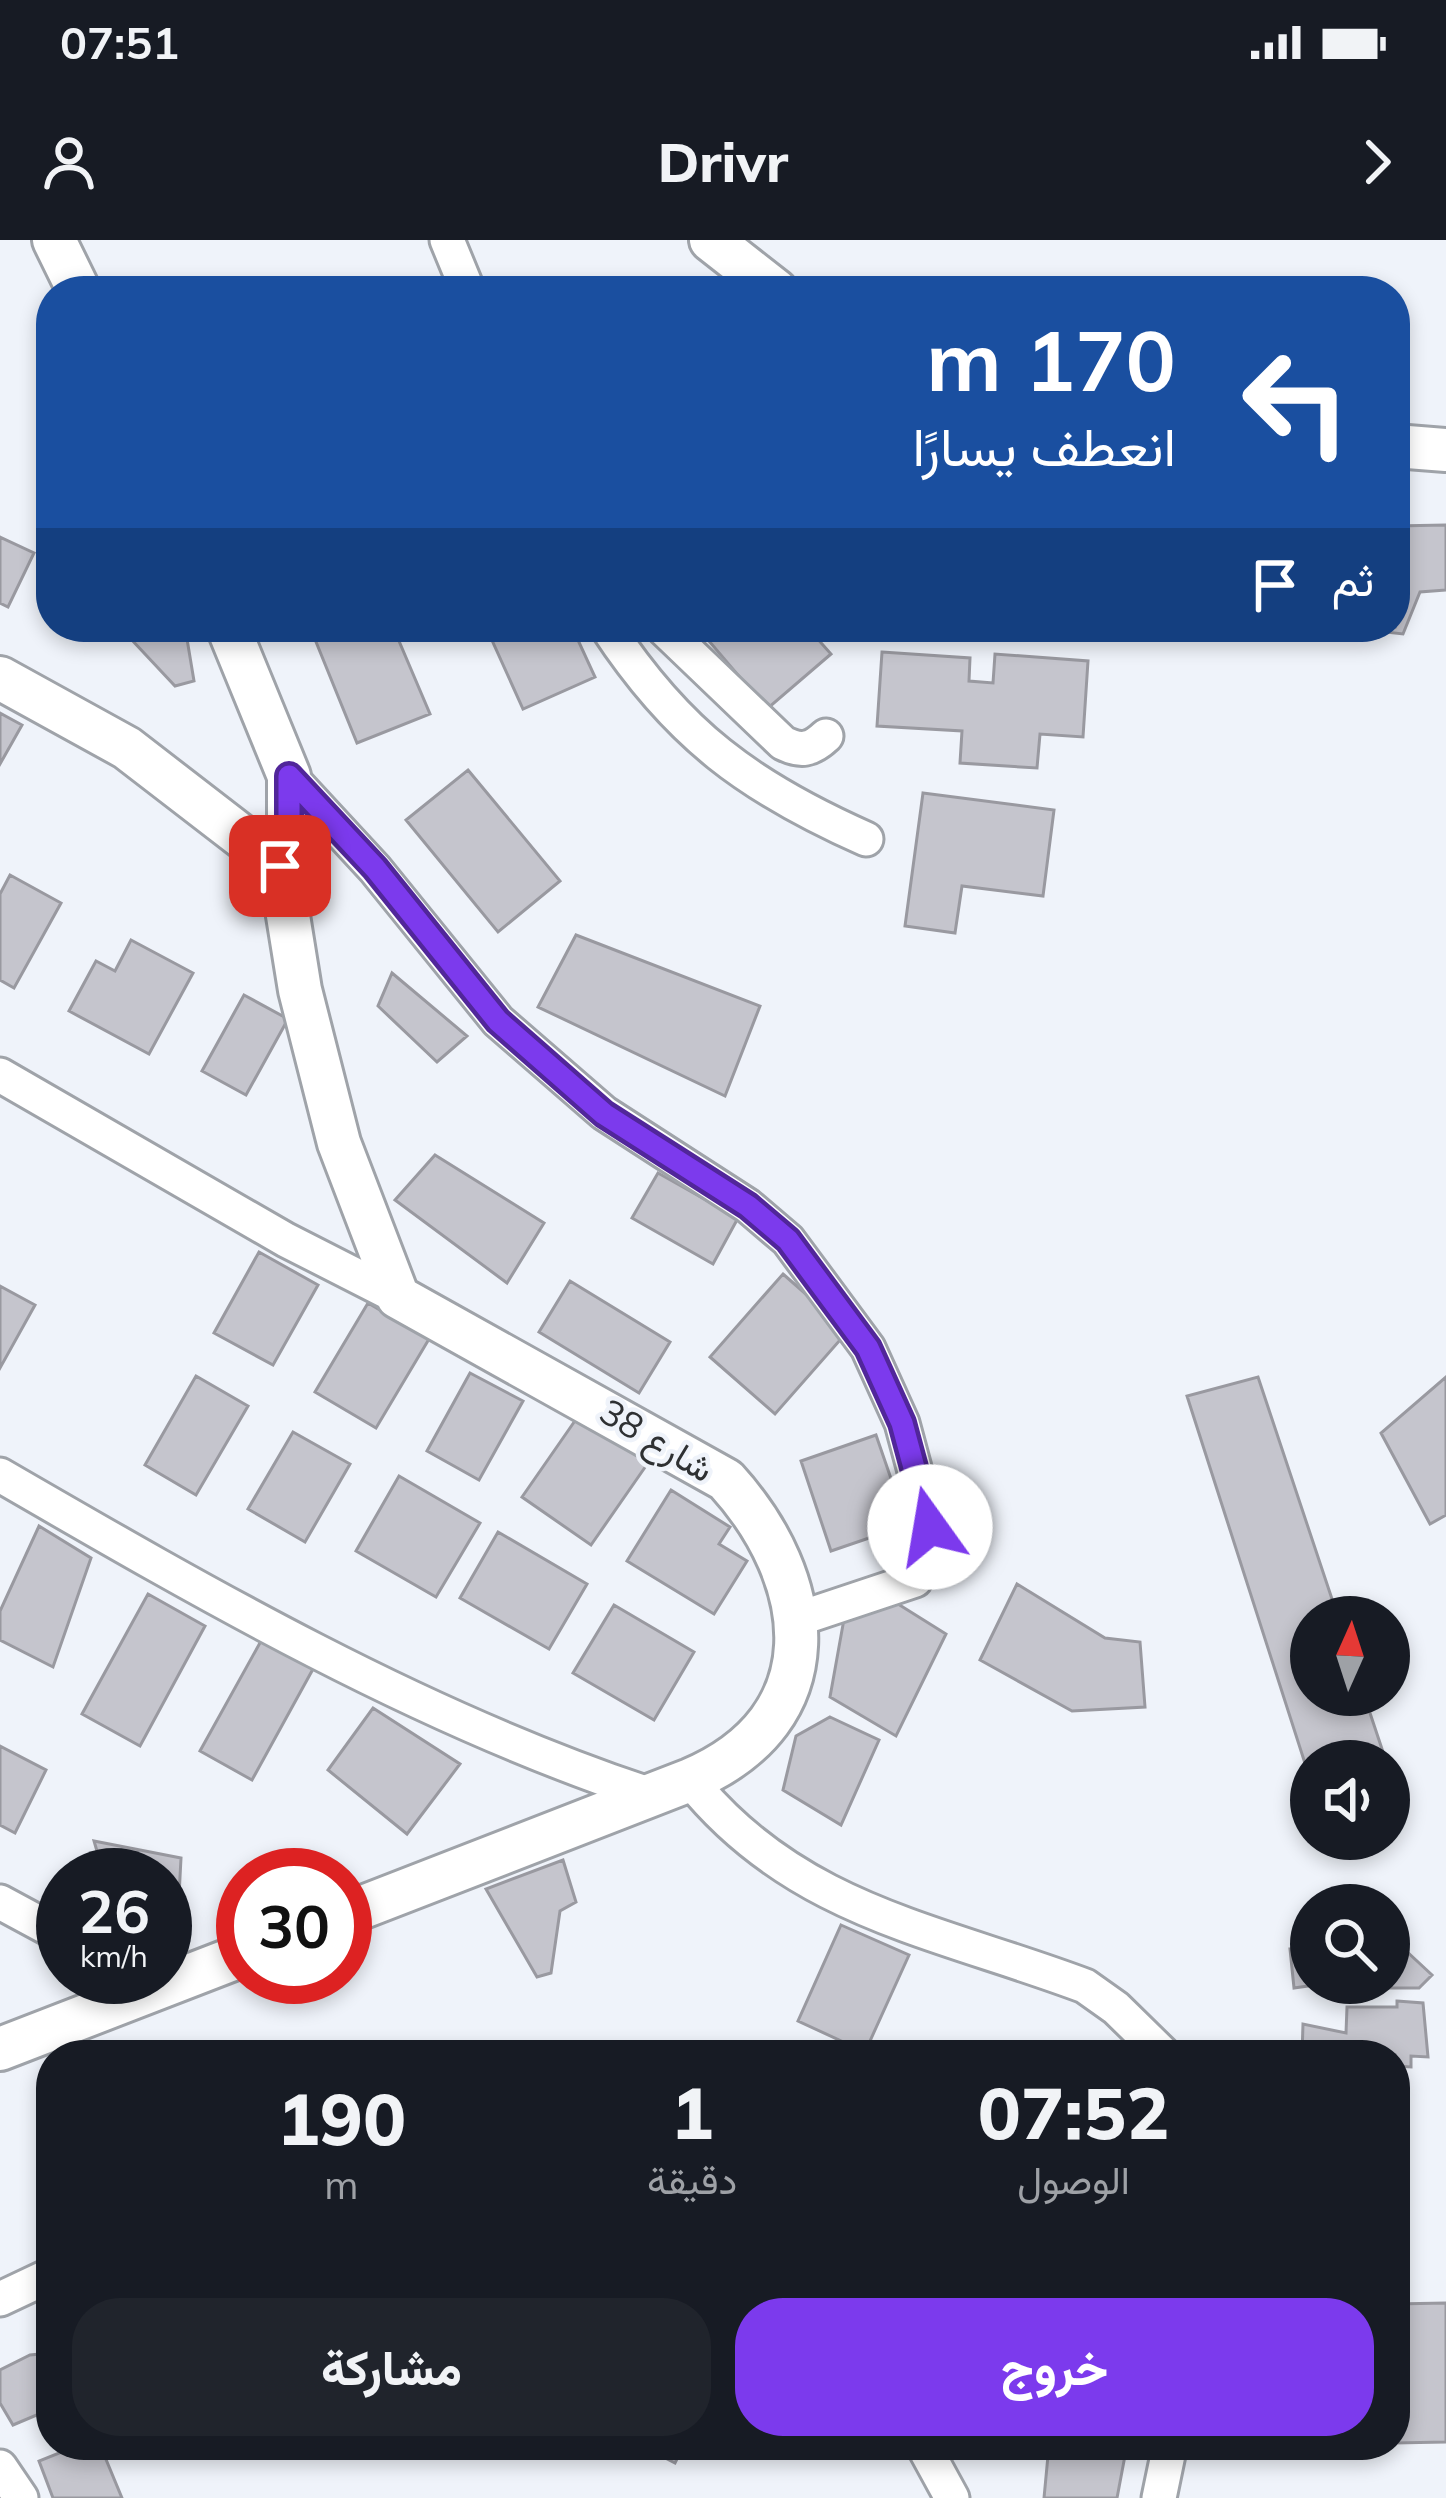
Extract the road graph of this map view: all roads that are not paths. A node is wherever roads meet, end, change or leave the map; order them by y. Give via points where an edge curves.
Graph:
1 (54, 240) edge
2 (447, 240) edge
3 (711, 240) edge
4 (72, 276) edge
5 (462, 276) edge
6 (757, 276) edge
7 (1410, 447) edge
8 (1446, 450) edge
9 (234, 642) edge
10 (617, 642) edge
11 (678, 642) edge
12 (0, 678) edge
13 (826, 736) dead end
14 (289, 776) junction
15 (866, 839) dead end
16 (280, 866) junction
17 (0, 1075) edge
18 (398, 1297) junction
19 (0, 1475) edge
20 (795, 1620) junction
21 (690, 1780) junction
22 (645, 1793) junction
23 (0, 1902) edge
24 (372, 1903) edge
25 (36, 1921) edge
26 (103, 2004) edge
27 (1149, 2040) edge
28 (0, 2049) edge
29 (36, 2282) edge
30 (0, 2299) edge
31 (931, 2460) edge
32 (1167, 2460) edge
33 (0, 2467) edge
34 (21, 2498) edge
35 (952, 2498) edge
36 (1159, 2498) edge

1 - 4 street
2 - 5 street
3 - 6 street
7 - 8 street
9 - 14 street
10 - 15 street via 646,686 709,751 783,802
11 - 13 street via 783,743 798,750
12 - 16 street via 127,748
14 - 16 street
14 - 20 street via 498,1021 604,1114 788,1240 868,1348 922,1489 929,1553 915,1580
16 - 18 street via 300,990 339,1143
17 - 18 street
18 - 20 street, شارع 38 via 726,1480 781,1556
19 - 22 street via 416,1700 538,1757
20 - 21 street, شارع 38 via 788,1687 775,1714 741,1750
21 - 22 street, شارع 38
21 - 27 street via 727,1826 805,1882 854,1907 1084,1986
22 - 24 street, شارع 38
23 - 25 street
26 - 28 street
29 - 30 street
31 - 35 street
32 - 36 street
33 - 34 street

